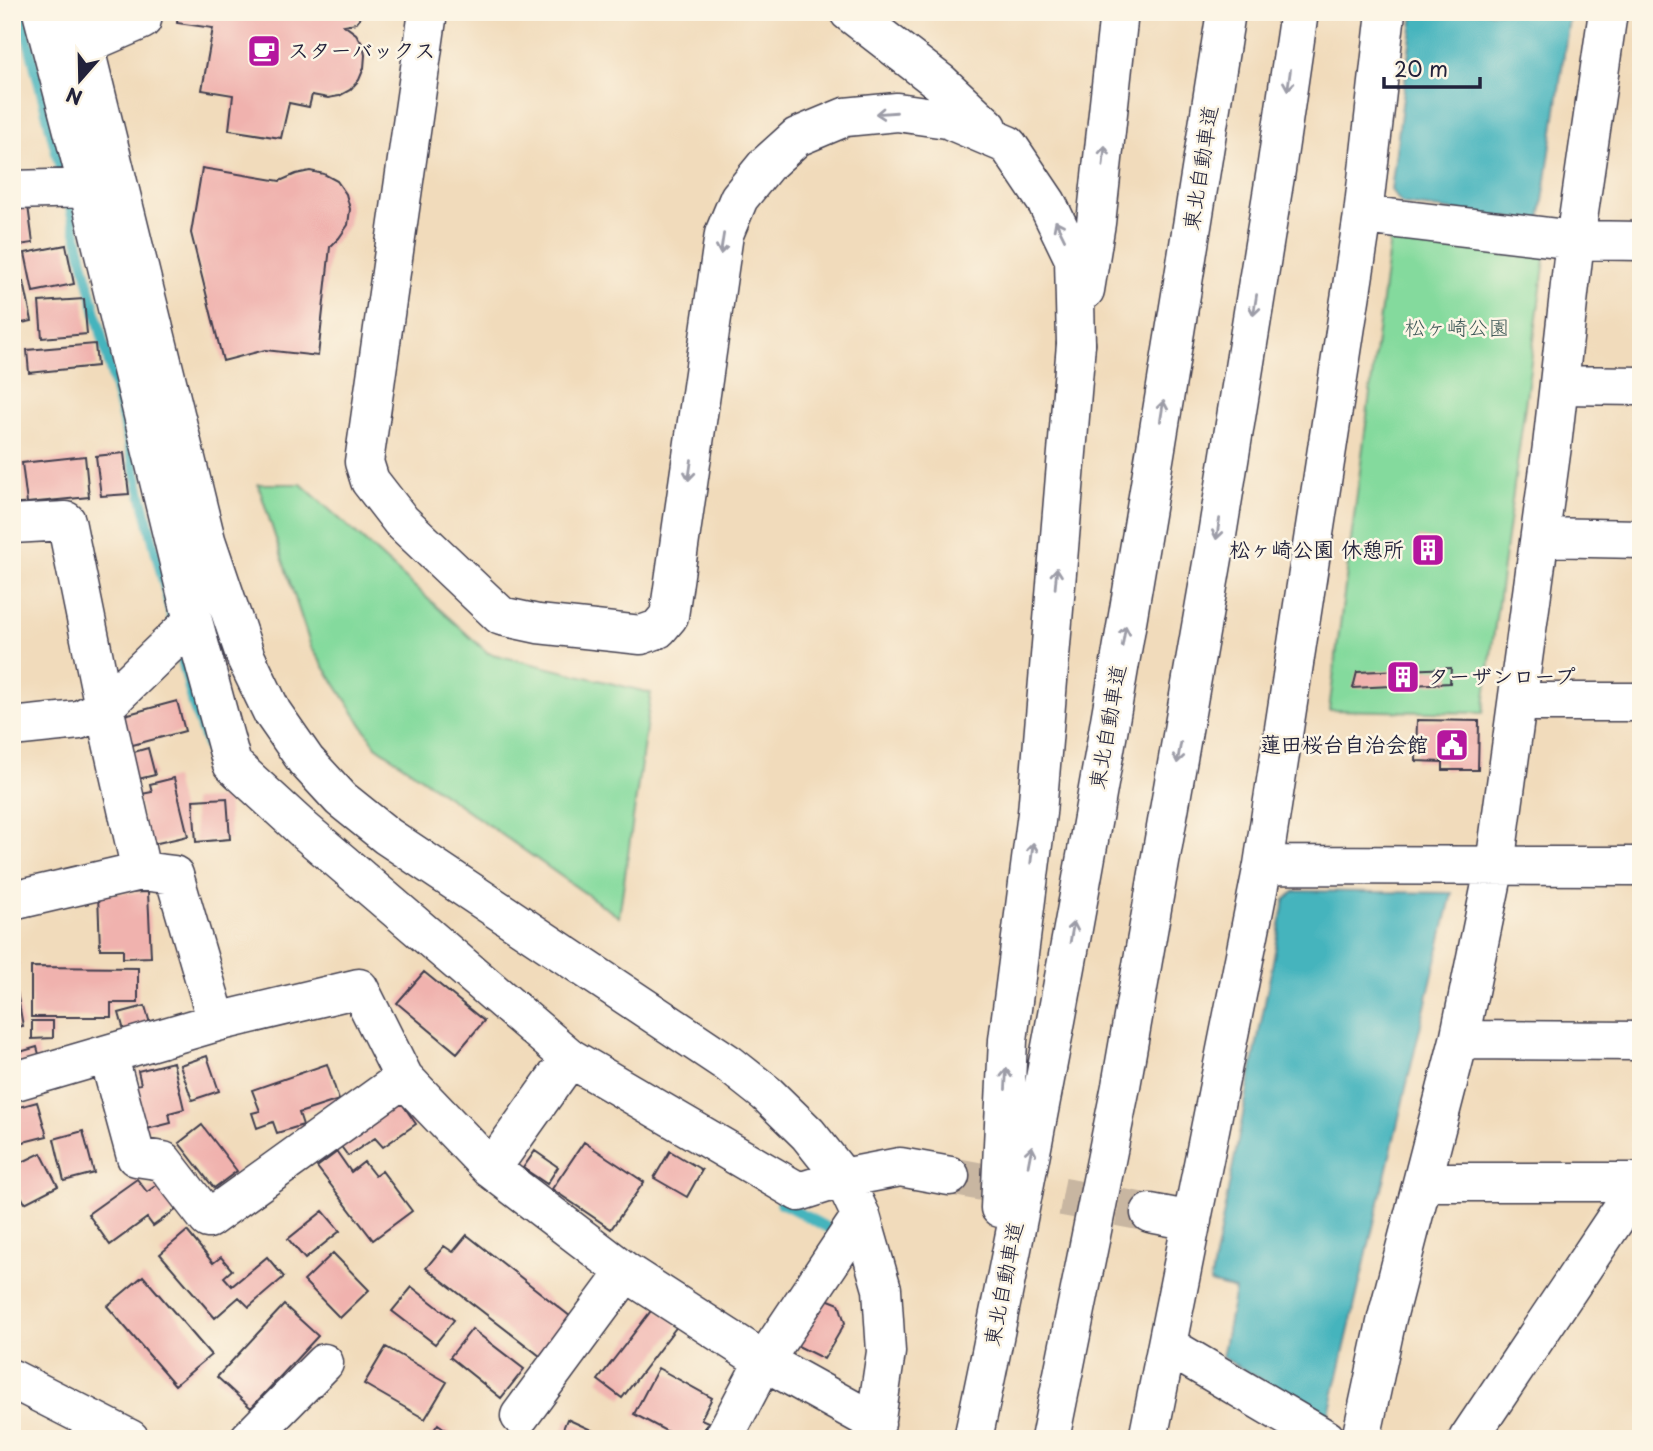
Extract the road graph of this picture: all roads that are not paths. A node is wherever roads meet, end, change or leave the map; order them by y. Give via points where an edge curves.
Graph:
1 (42, 12) edge
2 (143, 12) edge
3 (428, 12) edge
4 (849, 12) edge
5 (1119, 12) edge
6 (1226, 12) edge
7 (1299, 12) edge
8 (1386, 12) edge
9 (1608, 12) edge
10 (80, 28) edge
11 (1008, 145) junction
12 (88, 188) junction
13 (12, 191) edge
14 (1363, 215) junction
15 (1575, 240) junction
16 (1641, 241) edge
17 (1076, 344) junction
18 (1559, 385) junction
19 (1641, 386) edge
20 (12, 524) edge
21 (1540, 537) junction
22 (1641, 539) edge
23 (193, 621) junction
24 (1519, 702) junction
25 (1641, 702) edge
26 (104, 707) junction
27 (12, 727) edge
28 (1264, 865) junction
29 (1495, 865) junction
30 (1641, 866) edge
31 (141, 871) junction
32 (12, 901) edge
33 (217, 1023) junction
34 (1460, 1040) junction
35 (1641, 1041) edge
36 (108, 1054) junction
37 (570, 1058) junction
38 (404, 1079) junction
39 (12, 1082) edge
40 (491, 1169) junction
41 (950, 1176) tunnel mouth
42 (842, 1178) junction
43 (1424, 1182) junction
44 (1640, 1182) edge
45 (1150, 1213) tunnel mouth
46 (861, 1216) junction
47 (1192, 1221) junction
48 (626, 1272) junction
49 (993, 1343) junction
50 (1168, 1346) junction
51 (764, 1361) junction
52 (324, 1363) dead end
53 (12, 1379) edge
54 (520, 1416) dead end
55 (874, 1431) edge
56 (130, 1439) edge
57 (249, 1439) edge
58 (723, 1439) edge
59 (973, 1439) edge
60 (1049, 1439) edge
61 (1148, 1439) edge
62 (1326, 1439) edge
63 (1362, 1439) edge
64 (1468, 1439) edge

1 - 12 main road
2 - 10 main road via 142,20
11 -> 3 main road via 947,119 897,112 845,117 797,137 765,165 739,198 724,234 669,616 658,629 641,635 501,616 401,521 370,481 365,462
4 - 11 main road via 941,83
17 -> 5 main road via 1096,223
49 -> 6 main road, 東北自動車道 via 1137,565
7 -> 60 main road via 1219,522 1126,1058
8 - 14 main road
9 - 15 main road
10 - 42 main road via 206,540 246,658 272,712 306,761 341,799 387,836 729,1064 808,1134
17 -> 11 main road via 1074,259 1047,203
12 - 13 main road
12 - 23 main road
14 - 15 main road
14 - 28 main road
15 - 16 main road
15 - 18 main road
49 -> 17 main road via 1008,1040 1037,813
18 - 19 main road
18 - 21 main road
20 - 26 main road via 66,521
21 - 22 main road
21 - 24 main road
23 - 26 main road
23 - 37 main road via 232,764
24 - 25 main road
24 - 29 main road
26 - 27 main road via 79,720
26 - 31 main road
28 - 29 main road
28 - 47 main road
29 - 30 main road
29 - 34 main road
31 - 32 main road
31 - 33 main road via 174,875
33 - 36 main road
33 - 38 main road via 359,988
34 - 35 main road
34 - 43 main road
36 - 38 main road via 135,1157 163,1161 208,1219
36 - 39 main road
37 - 40 main road
37 - 42 main road via 799,1192
38 - 40 main road
40 - 48 main road
41 - 42 main road via 900,1167
42 - 46 main road
43 - 44 main road
43 - 63 main road via 1387,1318
44 - 64 main road
45 - 47 main road
46 - 51 main road
46 - 55 main road via 882,1289 886,1352
47 - 50 main road
48 - 51 main road
48 - 54 main road
49 - 59 main road, 東北自動車道
50 - 61 main road
50 - 62 main road
51 - 55 main road
51 - 58 main road
52 - 57 main road
53 - 56 main road

